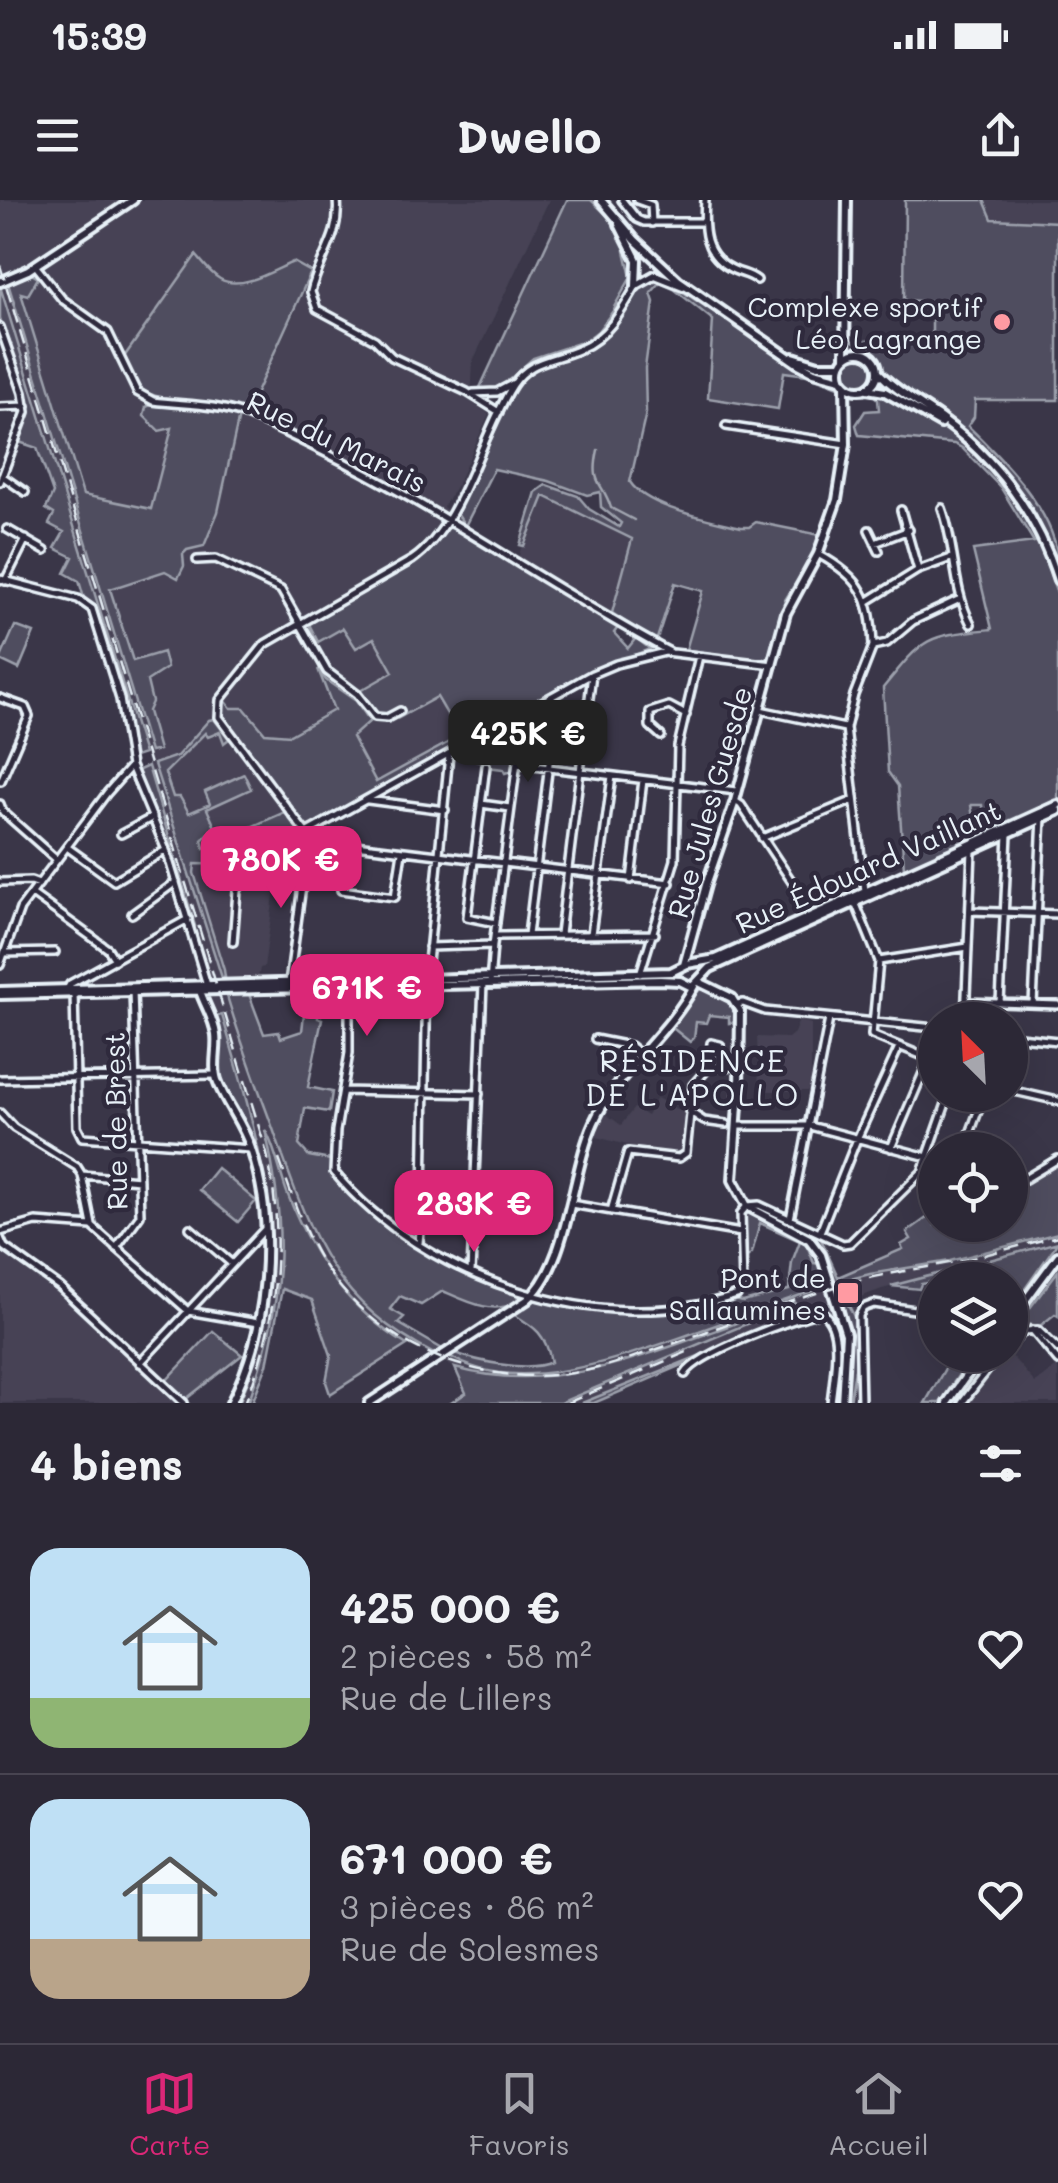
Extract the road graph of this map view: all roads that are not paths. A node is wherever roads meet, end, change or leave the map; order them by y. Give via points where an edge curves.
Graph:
1 (133, 200) edge
2 (337, 200) edge
3 (601, 200) edge
4 (628, 200) edge
5 (705, 200) edge
6 (847, 200) edge
7 (703, 222) junction
8 (619, 223) junction
9 (652, 223) junction
10 (35, 266) junction
11 (4, 280) edge
12 (757, 280) dead end
13 (636, 286) junction
14 (689, 288) junction
15 (0, 327) edge
16 (846, 338) junction
17 (857, 352) junction
18 (789, 355) junction
19 (843, 362) junction
20 (878, 372) junction
21 (515, 382) junction
22 (843, 382) junction
23 (864, 390) junction
24 (470, 393) junction
25 (26, 406) junction
26 (848, 406) junction
27 (0, 407) edge
28 (500, 412) junction
29 (726, 426) dead end
30 (959, 434) junction
31 (846, 444) junction
32 (0, 455) edge
33 (9, 459) junction
34 (1, 479) edge
35 (25, 492) dead end
36 (942, 508) dead end
37 (901, 510) dead end
38 (446, 519) junction
39 (7, 530) dead end
40 (870, 530) dead end
41 (909, 530) junction
42 (26, 540) junction
43 (875, 543) junction
44 (45, 550) dead end
45 (879, 551) dead end
46 (818, 554) junction
47 (951, 558) junction
48 (197, 560) dead end
49 (918, 570) junction
50 (3, 580) edge
51 (1058, 580) edge
52 (958, 600) junction
53 (868, 601) junction
54 (300, 624) junction
55 (971, 624) dead end
56 (873, 646) junction
57 (654, 649) junction
58 (699, 656) junction
59 (772, 665) junction
60 (592, 674) junction
61 (552, 697) junction
62 (0, 698) edge
63 (760, 710) junction
64 (400, 711) dead end
65 (523, 714) junction
66 (686, 715) junction
67 (846, 728) junction
68 (662, 736) dead end
69 (450, 755) junction
70 (517, 764) junction
71 (131, 766) junction
72 (486, 766) dead end
73 (548, 768) junction
74 (579, 772) junction
75 (612, 776) junction
76 (643, 780) junction
77 (0, 783) edge
78 (676, 784) junction
79 (736, 791) junction
80 (368, 800) junction
81 (854, 800) junction
82 (735, 801) junction
83 (0, 804) edge
84 (480, 804) junction
85 (510, 808) junction
86 (1058, 808) edge
87 (445, 810) junction
88 (1042, 815) junction
89 (153, 817) junction
90 (306, 832) junction
91 (121, 834) dead end
92 (1008, 834) junction
93 (762, 838) junction
94 (67, 847) junction
95 (166, 850) junction
96 (972, 850) junction
97 (402, 852) junction
98 (440, 856) junction
99 (58, 860) junction
100 (473, 861) junction
101 (503, 864) junction
102 (535, 869) junction
103 (567, 872) junction
104 (598, 876) junction
105 (631, 880) junction
106 (0, 882) edge
107 (176, 882) junction
108 (670, 883) junction
109 (39, 884) junction
110 (865, 892) junction
111 (32, 894) junction
112 (804, 900) dead end
113 (855, 902) junction
114 (970, 912) junction
115 (1005, 912) junction
116 (1038, 913) junction
117 (132, 914) dead end
118 (1058, 914) edge
119 (188, 919) junction
120 (496, 923) junction
121 (528, 934) junction
122 (560, 934) junction
123 (591, 934) junction
124 (655, 934) junction
125 (496, 936) junction
126 (233, 942) dead end
127 (493, 945) junction
128 (429, 947) junction
129 (968, 947) junction
130 (56, 952) dead end
131 (4, 953) junction
132 (115, 961) junction
133 (879, 961) junction
134 (0, 965) edge
135 (688, 966) junction
136 (640, 974) junction
137 (698, 981) junction
138 (488, 982) junction
139 (427, 983) junction
140 (682, 983) junction
141 (288, 986) junction
142 (349, 987) junction
143 (133, 990) junction
144 (206, 990) junction
145 (70, 991) junction
146 (0, 993) edge
147 (684, 1002) junction
148 (966, 1002) edge
149 (1000, 1002) edge
150 (738, 1004) junction
151 (1028, 1004) edge
152 (1034, 1004) junction
153 (1058, 1005) edge
154 (829, 1018) junction
155 (872, 1022) junction
156 (918, 1026) edge
157 (1028, 1038) edge
158 (595, 1039) dead end
159 (1058, 1041) edge
160 (899, 1047) junction
161 (918, 1054) edge
162 (641, 1055) junction
163 (719, 1066) junction
164 (740, 1066) junction
165 (709, 1067) junction
166 (215, 1075) junction
167 (136, 1076) junction
168 (76, 1078) junction
169 (0, 1079) edge
170 (918, 1090) edge
171 (343, 1092) junction
172 (425, 1093) junction
173 (479, 1094) junction
174 (1028, 1094) edge
175 (1058, 1101) edge
176 (689, 1111) junction
177 (0, 1112) edge
178 (726, 1124) dead end
179 (737, 1126) junction
180 (810, 1126) junction
181 (856, 1139) junction
182 (138, 1143) junction
183 (891, 1148) junction
184 (251, 1150) junction
185 (918, 1158) edge
186 (1058, 1159) edge
187 (82, 1175) junction
188 (918, 1176) edge
189 (1028, 1177) edge
190 (139, 1180) junction
191 (571, 1204) junction
192 (747, 1206) junction
193 (611, 1211) junction
194 (790, 1218) junction
195 (92, 1226) junction
196 (190, 1228) dead end
197 (264, 1230) junction
198 (820, 1232) junction
199 (741, 1233) junction
200 (0, 1235) edge
201 (418, 1243) junction
202 (116, 1248) junction
203 (1058, 1256) edge
204 (232, 1264) junction
205 (472, 1274) junction
206 (532, 1295) junction
207 (1028, 1296) edge
208 (918, 1310) edge
209 (188, 1311) junction
210 (258, 1323) junction
211 (1028, 1330) edge
212 (1032, 1330) junction
213 (1058, 1349) edge
214 (1058, 1360) edge
215 (140, 1363) junction
216 (969, 1372) edge
217 (987, 1372) edge
218 (685, 1374) dead end
219 (184, 1403) edge
220 (231, 1403) edge
221 (368, 1403) edge
222 (831, 1403) edge
223 (842, 1403) edge
224 (860, 1403) edge
225 (947, 1403) edge
226 (962, 1403) edge

1 - 10 main road
2 - 24 street via 334,240 311,292 318,309 392,356
3 - 8 main road
4 - 9 street via 637,219
4 - 9 street via 650,205
5 - 7 street
6 - 16 main road
7 - 9 street
7 - 12 street via 711,253
8 - 13 main road via 637,260
8 - 14 main road
10 - 11 main road
10 - 38 street, Rue du Marais via 62,299 108,332 142,396 242,414
13 - 14 main road via 655,275
13 - 21 street via 593,342 534,364
14 - 18 main road
15 - 25 street
16 - 17 main road
16 - 19 main road
17 - 19 main road
17 - 20 main road via 873,358
18 - 19 main road via 818,365
18 - 22 main road
19 - 22 main road
20 - 23 main road
20 - 30 main road
21 - 24 street via 492,394
21 - 28 street
22 - 23 main road
22 - 26 main road, Rue Jules Guesde
23 - 26 main road
23 - 30 main road via 886,392
24 - 28 street
25 - 27 street
25 - 33 street
26 - 31 main road, Rue Jules Guesde
28 - 38 street
29 - 31 street
30 - 51 main road via 1019,498
31 - 46 main road, Rue Jules Guesde via 838,500
32 - 33 street
33 - 34 street
34 - 35 street
36 - 47 street
37 - 41 street
38 - 54 street via 421,554
38 - 57 street
39 - 42 street
40 - 43 street
41 - 43 street
41 - 49 street
42 - 44 street
42 - 50 street
43 - 45 street
46 - 53 street via 852,576
46 - 59 main road, Rue Jules Guesde via 786,612
47 - 49 street
47 - 52 street
48 - 54 street via 216,559 281,590
49 - 53 street
50 - 71 street via 89,605 120,699
52 - 55 street
52 - 56 street
53 - 56 street
54 - 64 street via 327,672 358,694 375,717
54 - 90 street via 260,648 217,710
56 - 67 street
57 - 58 street
57 - 60 street
58 - 59 street
58 - 66 street
59 - 63 main road, Rue Jules Guesde
60 - 61 street
60 - 74 street
61 - 65 street
61 - 73 street
62 - 77 street via 24,706 28,716
63 - 67 street
63 - 79 main road, Rue Jules Guesde
65 - 69 street
65 - 70 street
66 - 68 street via 669,706 650,712 650,726
66 - 78 street
67 - 81 street
69 - 80 street
69 - 87 street
70 - 73 street
70 - 85 street
71 - 89 street
71 - 94 street
72 - 84 street
73 - 74 street
73 - 102 street
74 - 75 street
74 - 103 street
75 - 76 street
75 - 104 street
76 - 78 street
76 - 105 street
78 - 79 street
78 - 108 street
79 - 82 main road, Rue Jules Guesde
80 - 87 street
80 - 90 street
81 - 93 street
81 - 110 street
82 - 93 street
82 - 135 main road, Rue Jules Guesde via 695,922
83 - 99 street
84 - 85 street
84 - 100 street
85 - 101 street
86 - 88 main road, Rue Édouard Vaillant
87 - 98 street
88 - 92 main road, Rue Édouard Vaillant
88 - 110 main road, Rue Édouard Vaillant
88 - 116 street
89 - 91 street
89 - 95 street
90 - 126 street via 252,867 237,891
90 - 141 street
92 - 96 main road, Rue Édouard Vaillant
92 - 115 street
93 - 112 street
94 - 95 street via 114,881
94 - 99 street
95 - 107 street
96 - 113 main road, Rue Édouard Vaillant
96 - 114 street
97 - 97 street via 348,847 341,890 395,897
97 - 98 street
98 - 100 street
98 - 128 street
99 - 109 street
100 - 101 street
100 - 120 street via 467,917
101 - 102 street
101 - 120 street
102 - 103 street
102 - 121 street
103 - 104 street
103 - 122 street
104 - 105 street
104 - 123 street
105 - 108 street
106 - 109 street
107 - 117 street
107 - 119 street
108 - 124 street
109 - 111 street
110 - 135 main road, Rue Édouard Vaillant
111 - 131 street
111 - 132 street via 108,948
113 - 133 street
113 - 137 main road, Rue Édouard Vaillant
114 - 115 street
114 - 129 street
115 - 116 street
115 - 149 street
116 - 118 street
116 - 152 street
119 - 132 street
119 - 144 street
120 - 125 street
121 - 122 street
121 - 125 street
122 - 123 street
123 - 124 street
124 - 136 street
125 - 127 street
127 - 128 street
127 - 138 street
128 - 139 street
129 - 133 street
129 - 148 street
130 - 131 street
131 - 134 street
132 - 145 street
133 - 155 street
135 - 136 main road, Rue Édouard Vaillant
135 - 137 main road
135 - 140 main road
136 - 138 main road, Rue Édouard Vaillant
137 - 140 main road
137 - 147 main road
137 - 150 main road
138 - 139 main road
138 - 140 main road
138 - 173 street
139 - 141 main road
139 - 142 main road
139 - 172 street
140 - 147 main road
141 - 142 main road
141 - 144 main road
141 - 144 main road
142 - 171 street
143 - 144 main road
143 - 145 main road
143 - 167 street, Rue de Brest
144 - 166 main road via 216,1032
145 - 146 main road
145 - 168 street
147 - 162 main road
150 - 154 street
150 - 164 main road
151 - 152 street
152 - 153 street
154 - 155 street
154 - 180 street
155 - 156 street
155 - 160 street via 874,1037
157 - 159 street
158 - 162 street
160 - 161 street
160 - 181 street
162 - 191 main road via 595,1119
163 - 164 street
163 - 165 street
163 - 165 street via 720,1044 711,1043
164 - 179 main road
165 - 176 street via 692,1085
166 - 167 street
166 - 184 main road
167 - 168 street
167 - 182 street, Rue de Brest
168 - 169 street
168 - 182 street via 82,1138
170 - 183 street
171 - 172 street
171 - 201 street via 334,1172
172 - 173 street
172 - 201 street
173 - 205 street
174 - 175 street
176 - 178 street
176 - 193 street via 686,1153 679,1158 628,1152
177 - 187 street
179 - 180 street
179 - 192 main road via 734,1180
180 - 181 street
180 - 194 street
181 - 183 street
181 - 198 street
182 - 184 street
182 - 190 street, Rue de Brest
183 - 185 street
184 - 197 main road
186 - 189 street
187 - 190 street
187 - 195 street
188 - 198 street via 846,1244
190 - 202 street, Rue de Brest via 139,1220
191 - 193 street
191 - 206 main road via 545,1280
192 - 194 street
192 - 199 street
192 - 223 main road via 809,1240 821,1255 846,1334
193 - 199 street
194 - 198 street
195 - 200 street via 36,1222
195 - 202 street
196 - 204 street
197 - 204 street
197 - 210 main road
199 - 206 street via 744,1286 732,1297 646,1308
200 - 215 street via 4,1246 60,1287
201 - 205 street
202 - 209 street
203 - 207 main road
204 - 209 street
205 - 206 street
206 - 221 main road
208 - 224 street via 863,1308
209 - 210 street
209 - 215 street
210 - 220 main road
211 - 212 street
212 - 213 street
212 - 214 street
215 - 219 street
216 - 225 main road
217 - 226 street
218 - 222 street via 744,1340 822,1312 830,1318 835,1350

